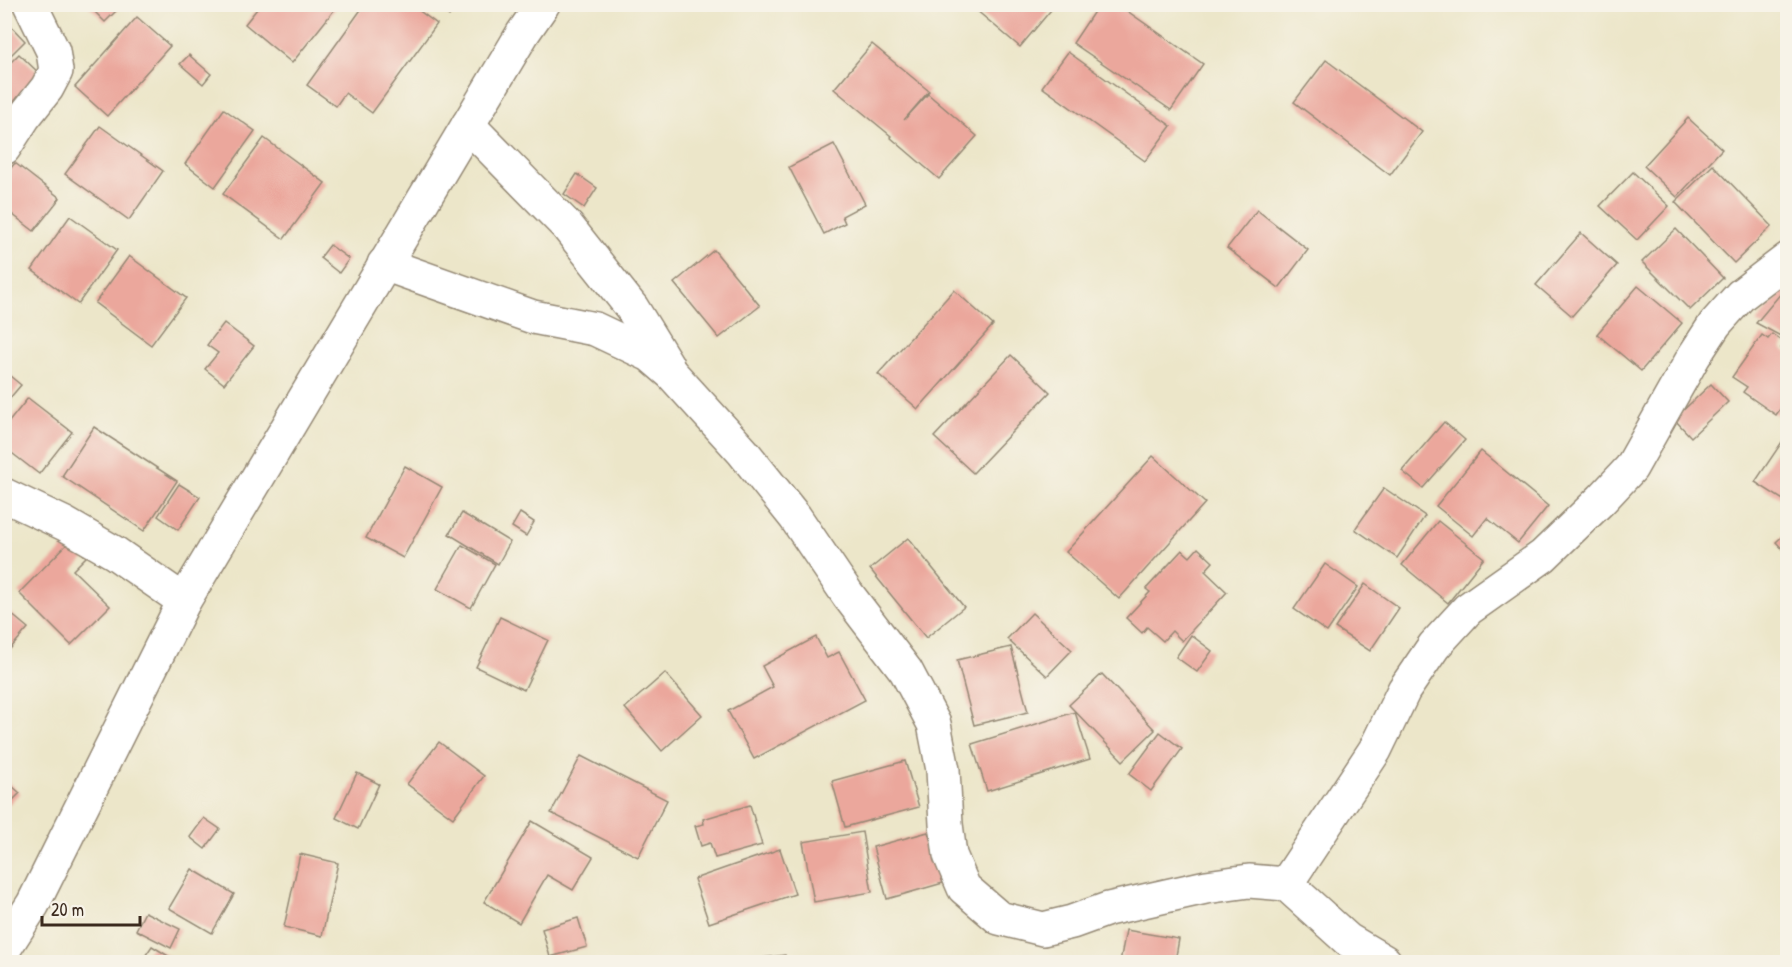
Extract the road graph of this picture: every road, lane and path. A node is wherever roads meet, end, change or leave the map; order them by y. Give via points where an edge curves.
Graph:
1 (30, 4) edge
2 (543, 4) edge
3 (468, 125) junction
4 (4, 148) edge
5 (1788, 259) edge
6 (384, 264) junction
7 (671, 373) junction
8 (4, 495) edge
9 (184, 601) junction
10 (1286, 884) junction
11 (4, 949) edge
12 (1385, 963) edge

1 - 4 street via 53,51 57,71
2 - 3 street
3 - 6 street
3 - 7 street via 567,226 632,308
5 - 10 street via 1741,295 1715,324 1631,468 1543,556 1468,609 1434,646 1404,690 1375,750
6 - 7 street via 533,317 595,329 650,355
6 - 9 street
7 - 10 street via 744,453 795,517 906,671 934,724 943,770 950,855 964,888 999,918 1043,929 1206,886 1249,881
8 - 9 street via 115,553
9 - 11 street via 33,904
10 - 12 street via 1348,940

